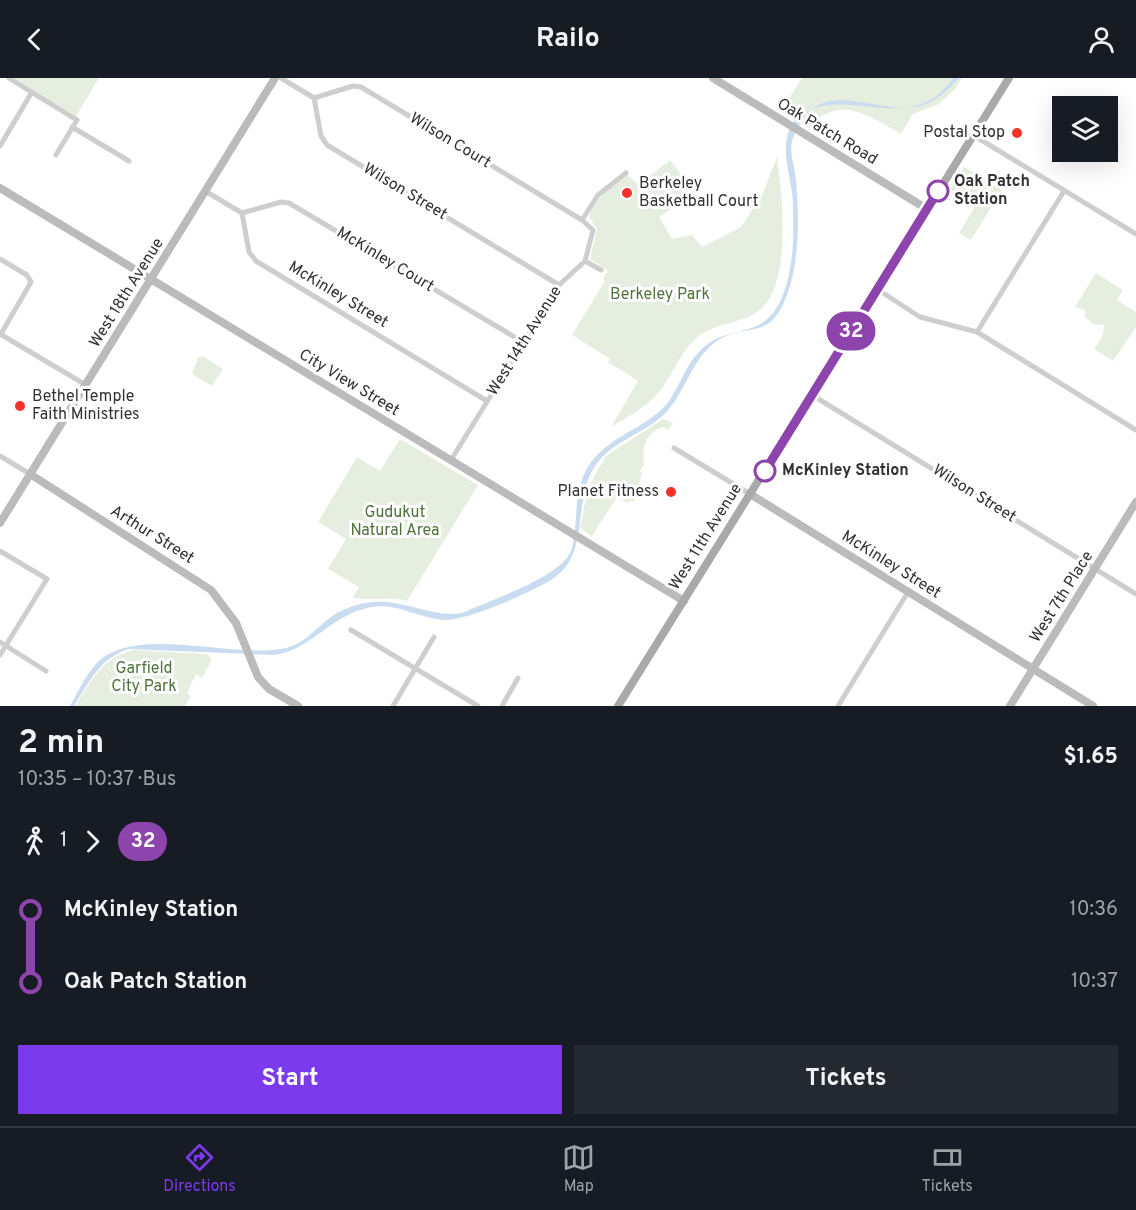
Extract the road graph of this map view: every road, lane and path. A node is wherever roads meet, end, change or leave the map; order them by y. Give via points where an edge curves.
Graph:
1 (9, 78) edge
2 (275, 78) edge
3 (281, 78) edge
4 (713, 78) edge
5 (1009, 78) edge
6 (32, 92) junction
7 (314, 98) junction
8 (72, 127) junction
9 (973, 135) junction
10 (0, 146) edge
11 (56, 155) dead end
12 (129, 161) dead end
13 (626, 173) dead end
14 (0, 188) edge
15 (205, 191) junction
16 (1064, 191) junction
17 (927, 209) junction
18 (242, 213) junction
19 (582, 220) junction
20 (1136, 234) edge
21 (0, 259) edge
22 (585, 261) junction
23 (601, 270) dead end
24 (151, 280) junction
25 (559, 285) junction
26 (877, 289) junction
27 (977, 332) junction
28 (0, 334) edge
29 (523, 342) junction
30 (86, 385) junction
31 (812, 395) junction
32 (487, 401) junction
33 (1136, 430) edge
34 (674, 448) dead end
35 (0, 456) edge
36 (451, 460) junction
37 (30, 474) junction
38 (750, 494) junction
39 (1136, 502) edge
40 (0, 523) edge
41 (0, 551) edge
42 (1095, 569) junction
43 (908, 592) junction
44 (1136, 594) edge
45 (684, 601) junction
46 (351, 630) dead end
47 (434, 637) dead end
48 (3, 644) edge
49 (0, 655) edge
50 (415, 669) junction
51 (1033, 669) junction
52 (46, 671) dead end
53 (518, 678) dead end
54 (285, 703) edge
55 (298, 706) edge
56 (393, 706) edge
57 (478, 706) edge
58 (502, 706) edge
59 (618, 706) edge
60 (838, 706) edge
61 (1010, 706) edge
62 (1093, 706) edge

1 - 6 street
2 - 15 street, West 18th Avenue
3 - 7 street
4 - 17 street, Oak Patch Road
5 - 9 main road, West 11th Avenue
6 - 8 street via 77,120
6 - 10 street
7 - 19 street, Wilson Court via 352,86 361,87
7 - 25 street, Wilson Street via 321,136 327,145
8 - 11 street
8 - 12 street
9 - 16 street
9 - 17 main road, West 11th Avenue
13 - 19 street via 598,195
14 - 24 street, City View Street
15 - 18 street
15 - 24 street, West 18th Avenue
16 - 20 street
16 - 27 street
17 - 26 main road, West 11th Avenue
18 - 29 street, McKinley Court via 289,203
18 - 32 street, McKinley Street via 249,252 256,261
19 - 22 street via 593,230
21 - 28 street via 29,277 29,286
22 - 23 street
22 - 25 street, West 14th Avenue
24 - 30 street, West 18th Avenue
24 - 36 street, City View Street
25 - 29 street, West 14th Avenue
26 - 27 street via 920,317
26 - 31 main road, West 11th Avenue
27 - 33 street
28 - 30 street
29 - 32 street, West 14th Avenue
30 - 37 street, West 18th Avenue
31 - 38 main road, West 11th Avenue
31 - 42 street, Wilson Street
32 - 36 street, West 14th Avenue
34 - 38 street, McKinley Street
35 - 37 street, Arthur Street
36 - 45 street, City View Street
37 - 40 street, West 18th Avenue
37 - 54 street, Arthur Street via 211,590 224,603 240,631 254,668
38 - 43 street, McKinley Street
38 - 45 main road, West 11th Avenue
39 - 42 street, West 7th Place
41 - 48 street via 47,579
42 - 44 street, Wilson Street
42 - 51 street, West 7th Place
43 - 51 street, McKinley Street
43 - 60 street
45 - 59 main road, West 11th Avenue
46 - 50 street
47 - 50 street
48 - 49 street
48 - 52 street
50 - 56 street
50 - 57 street
51 - 61 street, West 7th Place
51 - 62 street, McKinley Street
53 - 58 street
54 - 55 street, Arthur Street

